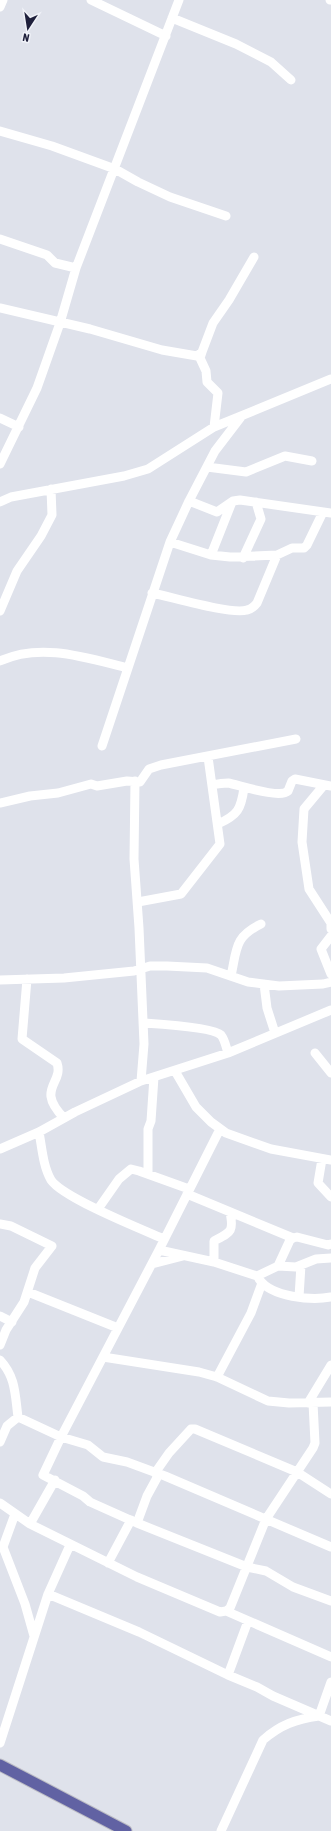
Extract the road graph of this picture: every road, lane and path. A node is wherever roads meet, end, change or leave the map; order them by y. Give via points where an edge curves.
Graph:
1 (3, 0) edge
2 (91, 0) edge
3 (179, 0) edge
4 (0, 7) edge
5 (172, 18) junction
6 (166, 36) junction
7 (291, 80) dead end
8 (0, 131) edge
9 (115, 169) junction
10 (226, 216) dead end
11 (0, 239) edge
12 (254, 257) dead end
13 (76, 268) junction
14 (0, 308) edge
15 (60, 323) junction
16 (202, 352) junction
17 (331, 379) edge
18 (241, 417) junction
19 (0, 418) edge
20 (218, 426) junction
21 (19, 427) junction
22 (232, 430) junction
23 (312, 461) dead end
24 (0, 464) edge
25 (207, 466) junction
26 (51, 489) junction
27 (189, 501) junction
28 (232, 501) junction
29 (0, 502) edge
30 (256, 502) junction
31 (327, 513) edge
32 (170, 542) junction
33 (210, 555) junction
34 (277, 555) junction
35 (243, 558) junction
36 (152, 593) junction
37 (0, 611) edge
38 (0, 661) edge
39 (128, 668) junction
40 (296, 739) dead end
41 (102, 746) dead end
42 (208, 756) junction
43 (135, 781) junction
44 (212, 785) junction
45 (327, 785) edge
46 (244, 788) junction
47 (0, 803) edge
48 (218, 824) junction
49 (138, 902) junction
50 (261, 924) dead end
51 (331, 929) edge
52 (331, 936) edge
53 (141, 968) junction
54 (331, 974) edge
55 (231, 976) junction
56 (27, 979) junction
57 (0, 980) edge
58 (331, 982) edge
59 (264, 984) junction
60 (331, 1010) edge
61 (143, 1023) junction
62 (275, 1033) junction
63 (228, 1053) junction
64 (315, 1053) dead end
65 (175, 1071) junction
66 (331, 1073) edge
67 (154, 1077) junction
68 (141, 1081) junction
69 (64, 1118) junction
70 (220, 1129) junction
71 (39, 1132) junction
72 (0, 1150) edge
73 (326, 1160) edge
74 (148, 1174) junction
75 (188, 1191) junction
76 (331, 1197) edge
77 (98, 1209) junction
78 (230, 1212) junction
79 (0, 1224) edge
80 (293, 1238) junction
81 (164, 1239) junction
82 (331, 1244) edge
83 (159, 1250) junction
84 (183, 1256) junction
85 (326, 1258) edge
86 (214, 1262) junction
87 (331, 1263) edge
88 (152, 1264) junction
89 (301, 1265) junction
90 (278, 1266) junction
91 (259, 1280) junction
92 (28, 1292) junction
93 (299, 1297) junction
94 (331, 1297) edge
95 (0, 1316) edge
96 (12, 1322) junction
97 (118, 1328) junction
98 (0, 1345) edge
99 (103, 1357) junction
100 (0, 1360) edge
101 (331, 1364) edge
102 (217, 1377) junction
103 (331, 1402) edge
104 (311, 1403) junction
105 (18, 1418) junction
106 (61, 1437) junction
107 (0, 1442) edge
108 (297, 1472) junction
109 (157, 1473) junction
110 (55, 1480) junction
111 (331, 1494) edge
112 (0, 1503) edge
113 (15, 1514) junction
114 (266, 1519) junction
115 (134, 1521) junction
116 (30, 1524) junction
117 (70, 1545) junction
118 (331, 1547) edge
119 (108, 1563) junction
120 (247, 1567) junction
121 (48, 1594) junction
122 (329, 1599) edge
123 (226, 1612) junction
124 (248, 1621) junction
125 (34, 1636) junction
126 (331, 1657) edge
127 (228, 1676) junction
128 (331, 1682) edge
129 (319, 1716) junction
130 (331, 1721) edge
131 (0, 1743) edge
132 (0, 1766) edge
133 (108, 1827) edge
134 (126, 1831) edge
135 (221, 1831) edge

1 - 4 street
2 - 6 street
3 - 5 street
5 - 6 street
5 - 7 street via 236,44 271,62
6 - 9 street
8 - 9 street via 52,146
9 - 10 street via 170,197
9 - 13 street
11 - 13 street via 47,255 55,263
12 - 16 street via 213,323
13 - 15 street
14 - 15 street
15 - 16 street via 162,350 197,356
15 - 21 street via 37,388
16 - 20 street via 200,358 206,371 206,382 218,393
17 - 18 street
18 - 20 street
18 - 22 street
19 - 21 street
20 - 22 street
20 - 26 street via 148,469 124,476
21 - 24 street
22 - 25 street
23 - 25 street via 285,456 246,472
25 - 27 street
26 - 29 street via 11,497
26 - 37 street via 52,515 42,536 16,571
27 - 28 street via 217,512
27 - 32 street
28 - 30 street
28 - 33 street
30 - 31 street
30 - 35 street via 261,519
31 - 34 street via 304,548 292,548
32 - 33 street
32 - 36 street
33 - 35 street
34 - 35 street
34 - 36 street via 257,603 247,610 231,611
36 - 39 street
38 - 39 street via 14,654 35,651 62,653
39 - 41 street
40 - 42 street
42 - 43 street via 149,769 141,782
42 - 44 street
43 - 47 street via 97,786 91,784 58,793
43 - 49 street via 134,859
44 - 46 street via 224,783
44 - 48 street
45 - 46 street via 295,779 288,791 282,793
45 - 51 street via 304,809 302,842 309,889 330,923
46 - 48 street via 240,807 230,818
48 - 49 street via 220,844 185,890 177,896
49 - 53 street
50 - 55 street via 240,938
52 - 54 street via 321,949
53 - 55 street via 200,967
53 - 56 street via 134,971
53 - 61 street
55 - 59 street
56 - 57 street
56 - 69 street via 22,1039 57,1063 59,1068 50,1096 54,1108
58 - 59 street via 292,986
59 - 62 street via 267,1008
60 - 62 street
61 - 63 street via 204,1029 218,1033 224,1040
61 - 68 street via 144,1063
62 - 63 street
63 - 65 street
64 - 66 street
65 - 67 street
65 - 70 street via 196,1107
67 - 68 street
67 - 74 street via 148,1129
68 - 69 street
69 - 71 street
70 - 73 street via 271,1149
70 - 75 street
71 - 72 street
71 - 77 street via 52,1180 62,1191
73 - 76 street via 318,1183
74 - 75 street
74 - 77 street via 136,1170 127,1171
75 - 78 street
75 - 81 street
77 - 81 street
78 - 80 street
78 - 86 street via 233,1226 229,1234 214,1242
79 - 92 street via 11,1226 52,1246 35,1268
80 - 82 street
80 - 90 street
81 - 83 street
83 - 84 street
83 - 88 street
84 - 86 street
84 - 88 street
85 - 87 street
85 - 89 street
86 - 91 street
88 - 97 street
89 - 90 street
89 - 93 street
90 - 91 street
91 - 93 street via 284,1294
91 - 102 street via 251,1313
92 - 96 street
92 - 97 street
93 - 94 street
95 - 96 street
96 - 98 street
97 - 99 street
99 - 102 street via 170,1366
99 - 106 street
100 - 105 street via 12,1376
101 - 104 street
102 - 104 street via 268,1401
103 - 104 street
104 - 108 street via 315,1442
105 - 106 street
105 - 107 street via 6,1426
106 - 109 street via 88,1445 103,1457 128,1462
106 - 110 street via 43,1475
108 - 109 street via 191,1429 169,1453
108 - 111 street
108 - 114 street
109 - 114 street
109 - 115 street
110 - 115 street via 90,1502
110 - 116 street
112 - 113 street
113 - 116 street
113 - 125 street via 3,1547 25,1604
114 - 118 street
114 - 120 street
115 - 119 street
115 - 120 street
116 - 117 street
117 - 119 street
117 - 121 street
119 - 123 street via 220,1612
120 - 122 street via 266,1571 293,1587
120 - 123 street
121 - 125 street
121 - 127 street via 139,1632
123 - 124 street
124 - 126 street
124 - 127 street
125 - 131 street
127 - 129 street via 258,1687
128 - 129 street
129 - 130 street
129 - 135 street via 286,1724 262,1740
132 - 133 main road
133 - 134 main road

